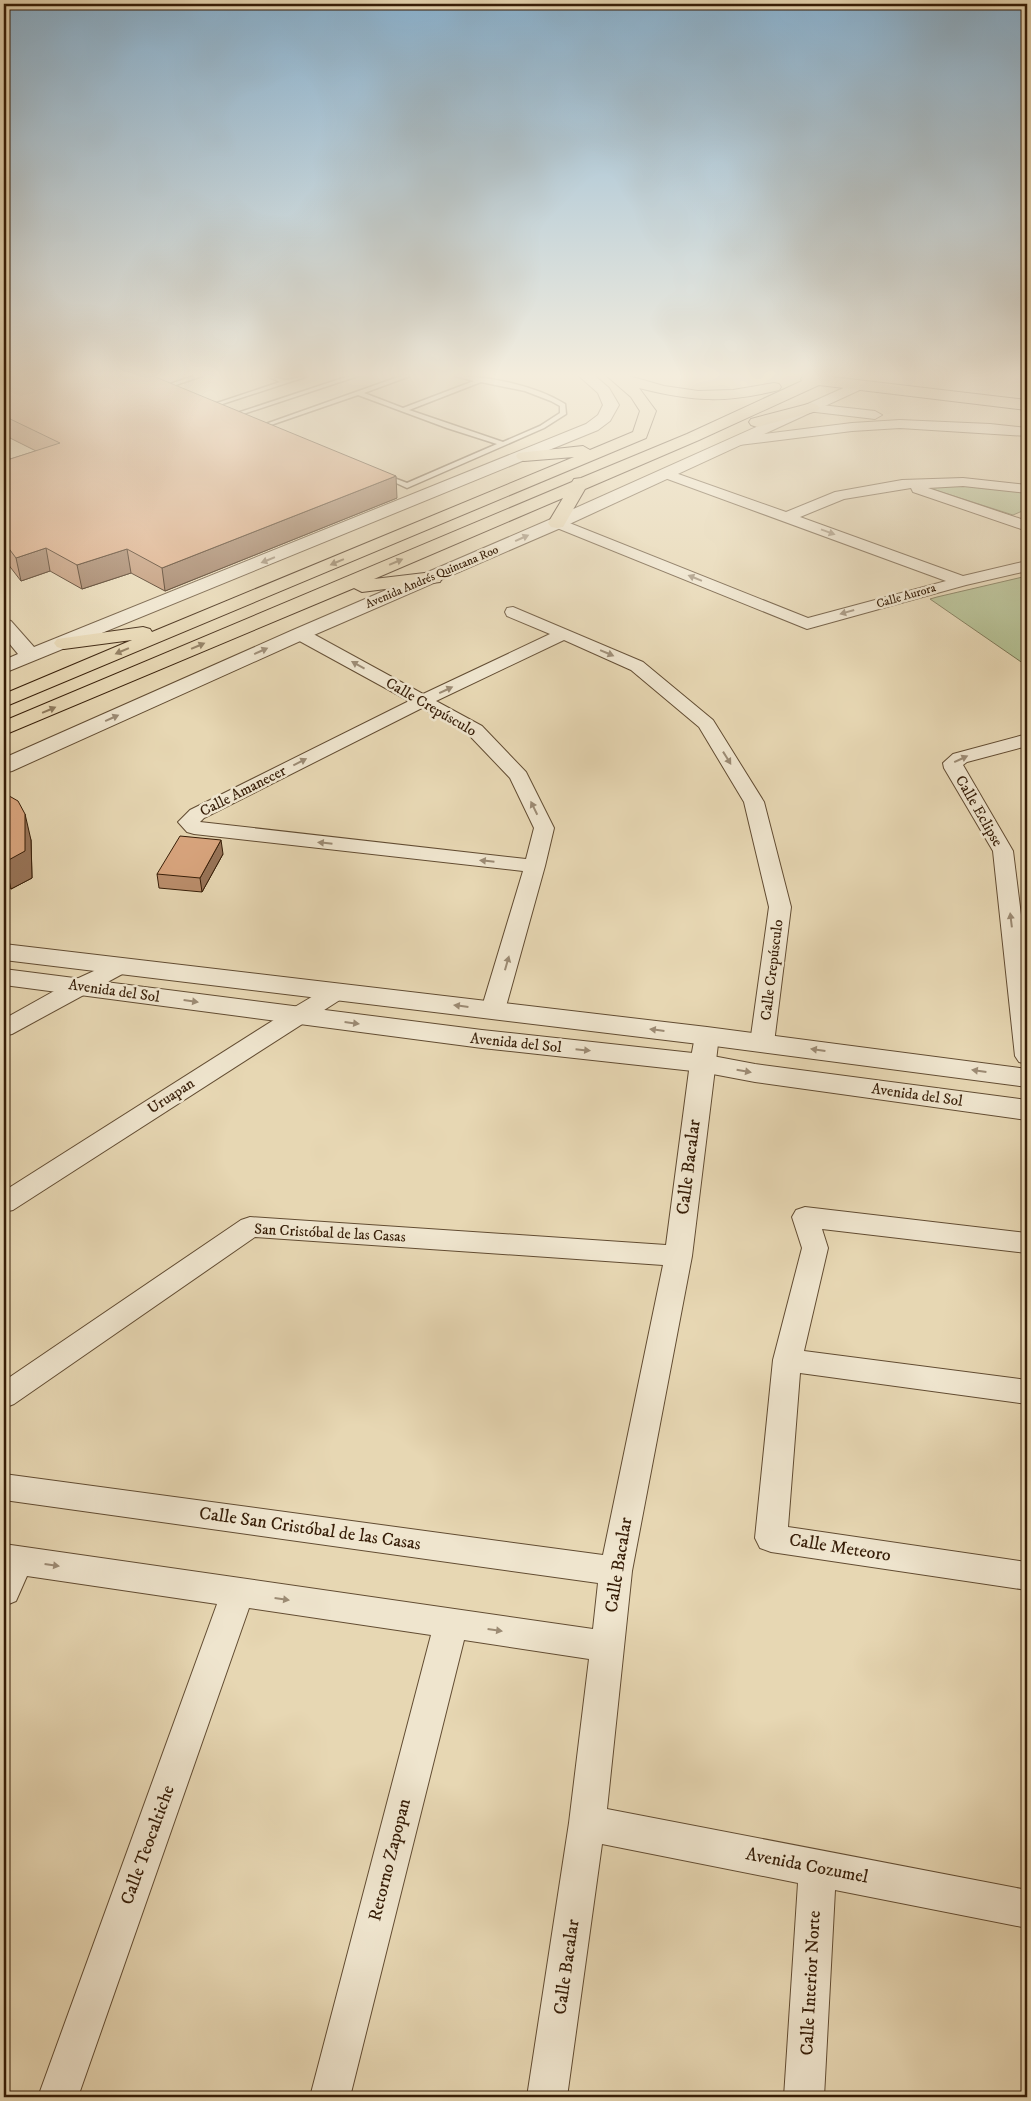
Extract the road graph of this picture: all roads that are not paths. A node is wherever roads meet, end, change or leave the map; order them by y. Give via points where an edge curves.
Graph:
1 (378, 474) edge
2 (434, 474) edge
3 (479, 474) edge
4 (547, 474) edge
5 (600, 474) edge
6 (667, 474) joint
7 (580, 483) junction
8 (902, 484) junction
9 (407, 486) junction
10 (1027, 489) edge
11 (430, 494) junction
12 (786, 517) junction
13 (1024, 521) edge
14 (558, 523) junction
15 (1027, 566) edge
16 (432, 578) junction
17 (962, 580) junction
18 (331, 590) junction
19 (512, 612) dead end
20 (4, 624) edge
21 (176, 629) junction
22 (300, 634) junction
23 (562, 635) junction
24 (64, 643) junction
25 (31, 656) junction
26 (4, 667) edge
27 (4, 701) edge
28 (422, 701) junction
29 (4, 729) edge
30 (1027, 740) edge
31 (4, 766) edge
32 (535, 866) junction
33 (4, 952) edge
34 (118, 967) junction
35 (4, 978) edge
36 (80, 986) junction
37 (338, 991) junction
38 (493, 1010) junction
39 (296, 1016) junction
40 (4, 1029) edge
41 (762, 1043) junction
42 (705, 1050) junction
43 (1027, 1056) edge
44 (1027, 1078) edge
45 (1027, 1110) edge
46 (4, 1203) edge
47 (1027, 1242) edge
48 (678, 1256) junction
49 (787, 1360) junction
50 (1027, 1392) edge
51 (4, 1396) edge
52 (4, 1487) edge
53 (11, 1559) edge
54 (616, 1571) junction
55 (1027, 1576) edge
56 (4, 1591) edge
57 (238, 1592) junction
58 (451, 1624) junction
59 (607, 1646) junction
60 (587, 1823) junction
61 (817, 1868) junction
62 (1027, 1909) edge
63 (58, 2097) edge
64 (330, 2097) edge
65 (547, 2097) edge
66 (804, 2097) edge

1 - 9 lane
2 - 9 lane
3 - 11 street
4 -> 21 main road
5 - 7 main road, Avenida Andrés Quintana Roo
6 - 12 street, Calle Aurora
6 - 14 street, Avenida Andrés Quintana Roo
7 - 14 main road
18 -> 7 main road, Avenida Andrés Quintana Roo
8 - 10 street via 963,482
8 - 12 street via 840,495
8 - 13 street
9 - 11 lane
11 -> 24 street
12 -> 17 street, Calle Aurora
16 -> 14 street, Avenida Andrés Quintana Roo
17 -> 14 street, Calle Aurora via 807,624
15 - 17 street
16 - 18 main road
16 - 22 street, Avenida Andrés Quintana Roo
29 -> 18 main road, Avenida Andrés Quintana Roo
19 - 23 street, Calle Crepúsculo
20 - 25 street
21 - 24 main road
21 -> 27 main road
28 -> 22 street, Calle Crepúsculo
31 -> 22 street, Avenida Andrés Quintana Roo
28 -> 23 street, Calle Amanecer
23 -> 41 street, Calle Crepúsculo via 637,666 706,724 754,802 780,907
24 - 25 street
25 - 26 street
32 -> 28 street, Calle Crepúsculo via 544,828 519,776 475,730
32 -> 28 street, Calle Amanecer via 194,828 188,822 197,814
43 -> 30 street, Calle Eclipse via 1003,851 953,763 960,758
38 -> 32 street, Calle Crepúsculo
33 - 34 street, Avenida del Sol
34 - 36 street
34 - 37 street, Avenida del Sol
35 - 36 street, Avenida del Sol
36 -> 39 street, Avenida del Sol
36 - 40 street
38 -> 37 street, Avenida del Sol
37 - 39 street, Uruapan
42 -> 38 street, Avenida del Sol
39 -> 42 street, Avenida del Sol
39 - 46 street, Uruapan
41 - 42 street, Avenida del Sol
44 -> 41 street, Avenida del Sol
42 -> 45 street, Avenida del Sol via 755,1073
42 - 48 street, Calle Bacalar
47 - 49 street, Calle Meteoro via 805,1217 815,1248
48 - 51 street, San Cristóbal de las Casas via 250,1227
48 - 54 street, Calle Bacalar
49 - 50 street
49 - 55 street, Calle Meteoro via 771,1538
52 - 54 street, Calle San Cristóbal de las Casas
53 - 56 street
53 -> 57 street
54 - 59 street, Calle Bacalar
57 -> 58 street
57 - 63 street, Calle Teocaltiche
58 -> 59 street
58 - 64 street, Retorno Zapopan
59 - 60 street, Calle Bacalar
60 - 61 street, Avenida Cozumel
60 - 65 street, Calle Bacalar
61 - 62 street, Avenida Cozumel
61 - 66 street, Calle Interior Norte

